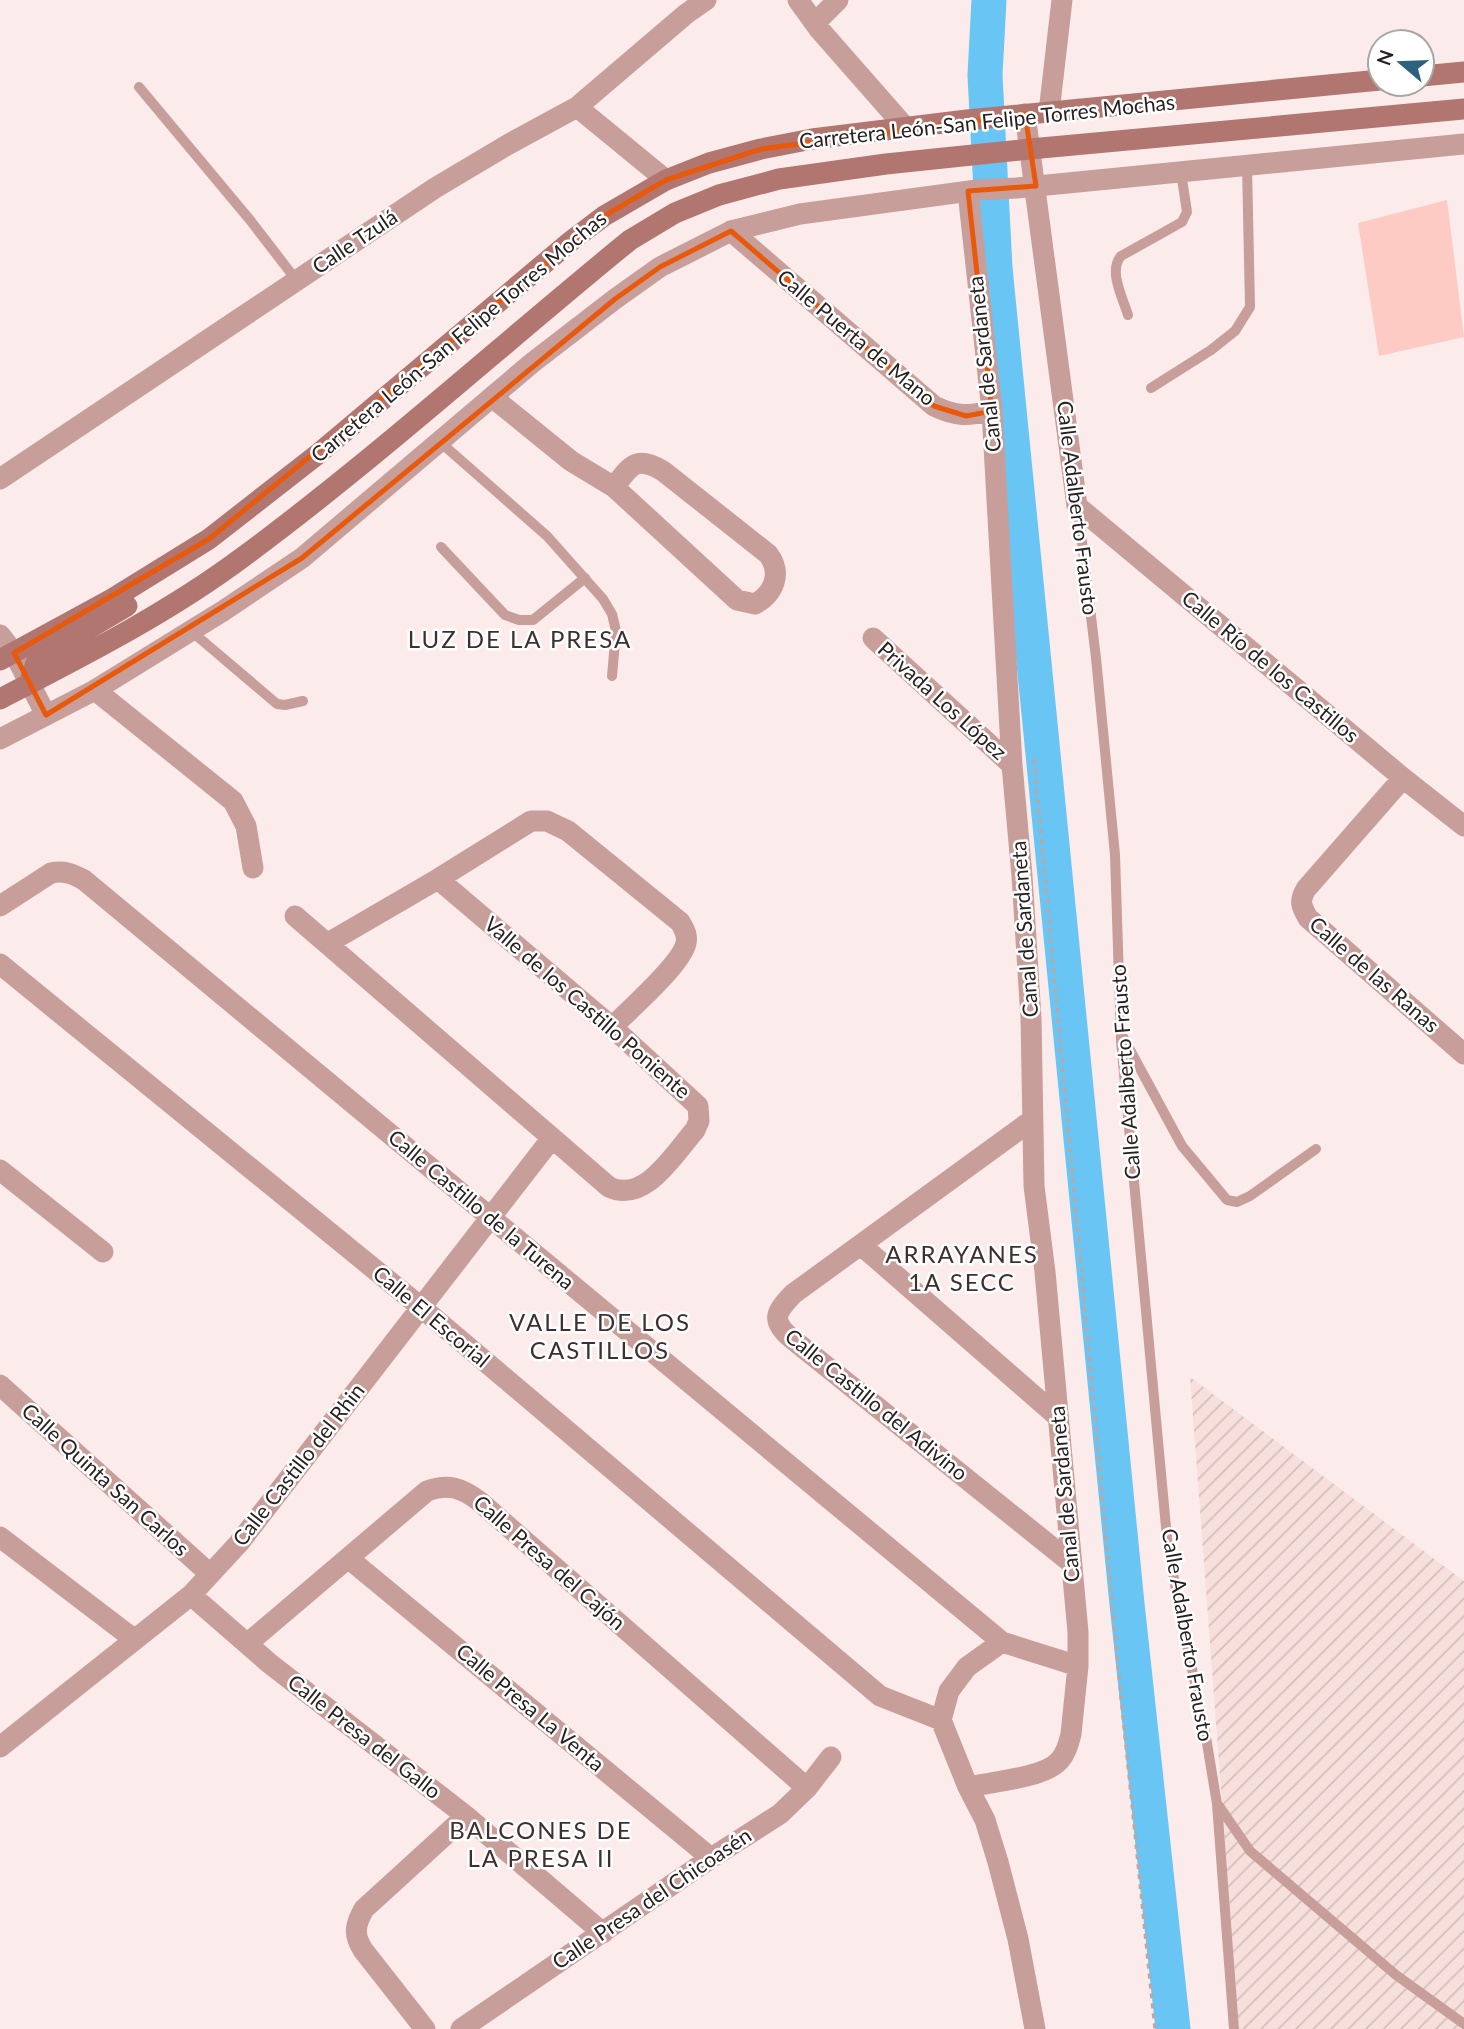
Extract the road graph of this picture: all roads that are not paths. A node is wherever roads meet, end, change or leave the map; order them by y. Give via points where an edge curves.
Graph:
1 (706, 0) edge
2 (798, 0) edge
3 (838, 0) edge
4 (1062, 0) edge
5 (815, 23) junction
6 (1464, 72) edge
7 (1436, 75) edge
8 (1366, 81) edge
9 (138, 88) dead end
10 (577, 107) junction
11 (1464, 109) edge
12 (1049, 112) junction
13 (1019, 115) junction
14 (905, 127) junction
15 (1464, 144) edge
16 (1022, 150) junction
17 (1247, 165) junction
18 (1181, 172) junction
19 (666, 180) junction
20 (1026, 187) junction
21 (972, 191) junction
22 (731, 231) junction
23 (297, 281) junction
24 (1128, 315) dead end
25 (1151, 388) dead end
26 (492, 397) junction
27 (992, 411) junction
28 (440, 442) junction
29 (0, 480) edge
30 (614, 486) junction
31 (1077, 506) junction
32 (209, 539) junction
33 (441, 547) dead end
34 (585, 578) junction
35 (191, 631) junction
36 (0, 635) edge
37 (873, 638) dead end
38 (7, 657) edge
39 (611, 676) dead end
40 (29, 684) junction
41 (95, 690) junction
42 (0, 699) edge
43 (303, 701) dead end
44 (46, 715) junction
45 (0, 739) edge
46 (1012, 765) junction
47 (1403, 778) junction
48 (1464, 826) edge
49 (253, 868) dead end
50 (438, 879) junction
51 (0, 906) edge
52 (295, 916) dead end
53 (328, 943) junction
54 (0, 964) edge
55 (612, 1027) junction
56 (1121, 1031) junction
57 (1464, 1054) edge
58 (1032, 1120) junction
59 (552, 1138) junction
60 (1316, 1149) dead end
61 (0, 1170) edge
62 (491, 1218) junction
63 (862, 1246) junction
64 (103, 1252) dead end
65 (422, 1308) junction
66 (0, 1385) edge
67 (1057, 1416) junction
68 (0, 1537) edge
69 (348, 1558) junction
70 (1069, 1562) junction
71 (210, 1574) junction
72 (191, 1595) junction
73 (135, 1640) junction
74 (1002, 1642) junction
75 (248, 1643) junction
76 (1078, 1666) junction
77 (941, 1720) junction
78 (0, 1747) edge
79 (831, 1756) dead end
80 (968, 1787) junction
81 (807, 1788) junction
82 (1217, 1804) junction
83 (466, 1816) junction
84 (711, 1858) junction
85 (603, 1933) junction
86 (1464, 2024) edge
87 (425, 2029) edge
88 (461, 2029) edge
89 (1035, 2029) edge
90 (1234, 2029) edge

1 - 10 street, Calle Tzulá
2 - 5 street
3 - 5 street
4 - 12 street
5 - 14 street
6 - 7 main road
8 - 12 main road, Carretera León-San Felipe Torres Mochas
9 - 23 lane
10 - 19 street
10 - 23 street, Calle Tzulá via 435,188
11 - 16 main road
12 - 13 main road, Carretera León-San Felipe Torres Mochas
13 - 14 main road, Carretera León-San Felipe Torres Mochas
13 - 16 street, Calle Adalberto Frausto
14 - 19 main road, Carretera León-San Felipe Torres Mochas via 761,149
15 - 17 street
16 - 20 street, Calle Adalberto Frausto
16 - 40 main road via 779,179 675,213 630,240 242,559 153,617
17 - 18 street
17 - 25 lane via 1250,307 1235,331
18 - 20 street
18 - 24 lane via 1187,212 1182,222 1116,262
19 - 32 main road, Carretera León-San Felipe Torres Mochas via 571,241 318,454
20 - 21 street
20 - 31 street, Calle Adalberto Frausto
21 - 22 street via 800,214
21 - 27 street, Canal de Sardaneta
22 - 26 street via 660,267
22 - 27 street, Calle Puerta de Mano via 934,406 966,416
23 - 29 street, Calle Tzulá
26 - 28 street
26 - 30 street via 571,461
27 - 46 street, Canal de Sardaneta
28 - 34 lane via 547,536
28 - 35 street via 302,558
30 - 30 street via 737,600 755,604 765,599 776,580 776,568 768,554 663,471 645,462 636,463
31 - 47 street, Calle Río de los Castillos
31 - 56 lane, Calle Adalberto Frausto via 1115,855
32 - 38 main road, Carretera León-San Felipe Torres Mochas
32 - 40 main road via 171,578 44,654
33 - 34 lane via 505,615 519,620 533,620
34 - 39 lane via 612,614 616,631
35 - 41 street
35 - 43 lane via 277,704
36 - 38 street
37 - 46 street, Privada Los López
38 - 40 street
40 - 42 main road
40 - 44 street
41 - 44 street
41 - 49 street via 233,801 246,826
44 - 45 street
46 - 58 street, Canal de Sardaneta via 1030,1005
47 - 48 street, Calle Río de los Castillos
47 - 57 street, Calle de las Ranas via 1306,889 1301,907
50 - 53 street
50 - 55 street, Valle de los Castillo Poniente
50 - 55 street via 539,820 568,831 680,922 687,939 680,959
51 - 62 street, Calle Castillo de la Turena via 51,873 72,873 84,880
52 - 53 street, Valle de los Castillo Poniente
53 - 59 street, Valle de los Castillo Poniente
54 - 65 street, Calle El Escorial
55 - 59 street, Valle de los Castillo Poniente via 694,1100 699,1114 695,1130 651,1180 625,1192 609,1187
56 - 60 lane via 1182,1146 1227,1200 1237,1202 1250,1196
56 - 82 lane, Calle Adalberto Frausto via 1167,1538
58 - 63 street, Calle Castillo del Adivino
58 - 67 street, Canal de Sardaneta via 1034,1186
59 - 62 street, Calle Castillo del Rhin
61 - 64 street
62 - 65 street, Calle Castillo del Rhin
62 - 74 street, Calle Castillo de la Turena
63 - 67 street
63 - 70 street, Calle Castillo del Adivino via 786,1302 779,1309 780,1328
65 - 71 street, Calle Castillo del Rhin
65 - 77 street, Calle El Escorial via 880,1696
66 - 71 street, Calle Quinta San Carlos
67 - 70 street, Canal de Sardaneta
68 - 73 street
69 - 75 street, Calle Presa del Cajón
69 - 81 street, Calle Presa del Cajón via 427,1491 452,1486 466,1491
69 - 84 street, Calle Presa La Venta
70 - 76 street, Canal de Sardaneta
71 - 72 street, Calle Castillo del Rhin
72 - 73 street, Calle Castillo del Rhin
72 - 75 street, Calle Presa del Gallo
73 - 78 street, Calle Castillo del Rhin
74 - 76 street
74 - 77 street via 967,1667 949,1691
75 - 83 street, Calle Presa del Gallo
76 - 80 street, Canal de Sardaneta via 1068,1745 1059,1761 1048,1769
77 - 80 street
79 - 81 street, Calle Presa del Chicoasén
80 - 89 street via 985,1820 998,1862
81 - 84 street, Calle Presa del Chicoasén via 780,1814
82 - 86 lane via 1250,1851 1396,1975
82 - 90 lane, Calle Adalberto Frausto
83 - 85 street, Calle Presa del Gallo
83 - 87 street via 364,1909 355,1928 356,1940
84 - 85 street, Calle Presa del Chicoasén
85 - 88 street, Calle Presa del Chicoasén

